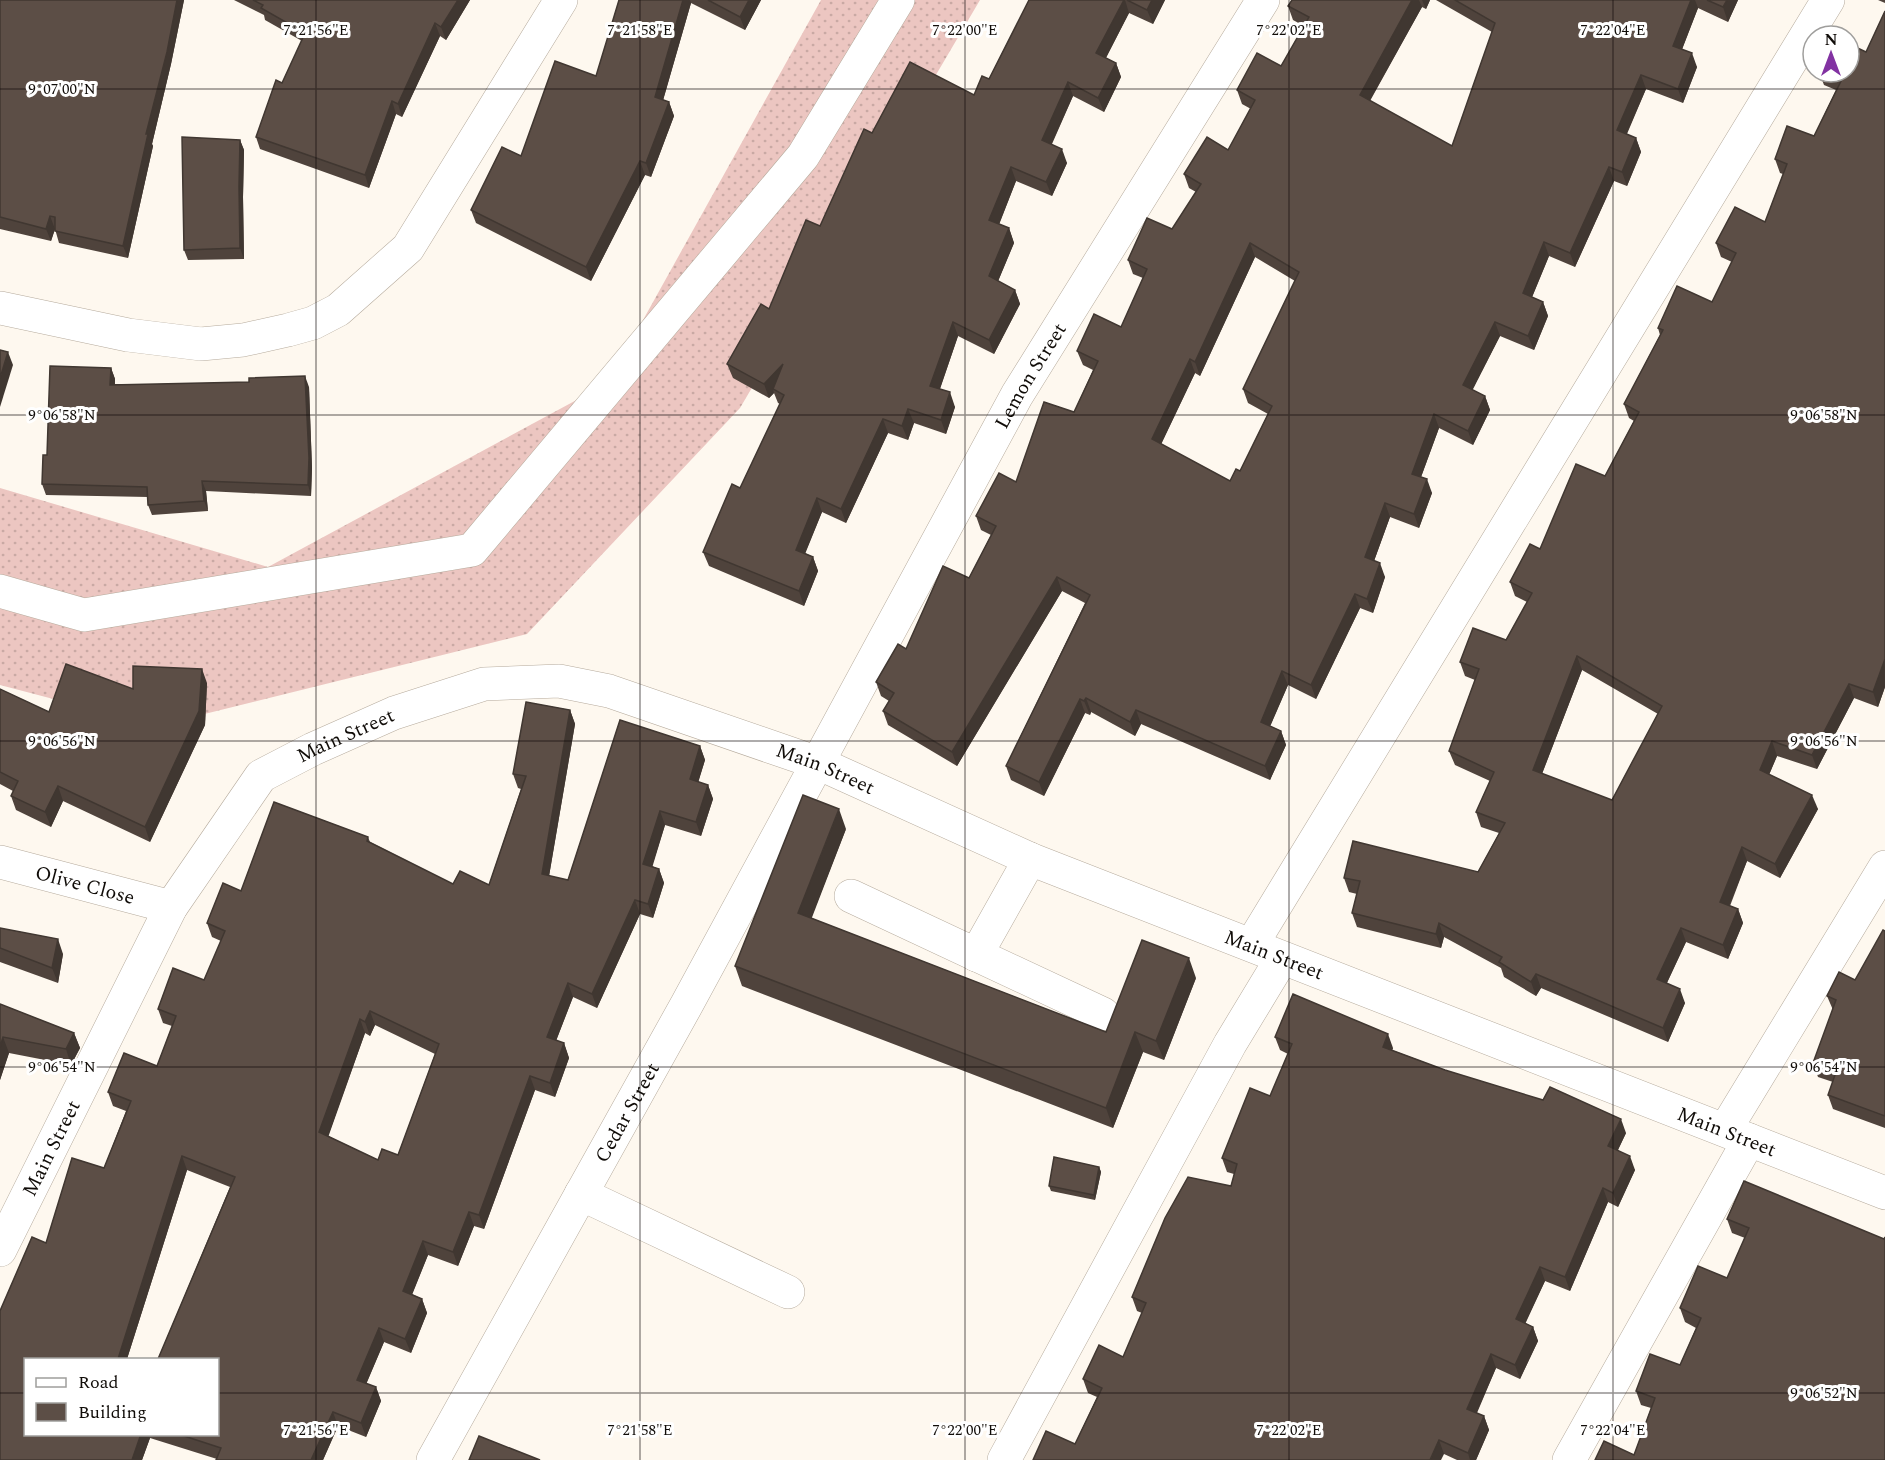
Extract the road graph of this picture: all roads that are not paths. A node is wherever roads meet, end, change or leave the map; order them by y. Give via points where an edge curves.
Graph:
1 (561, 0) edge
2 (898, 0) edge
3 (1263, 0) edge
4 (1828, 0) edge
5 (0, 308) edge
6 (0, 591) edge
7 (818, 764) junction
8 (1030, 859) junction
9 (0, 862) edge
10 (1885, 867) edge
11 (851, 896) dead end
12 (171, 907) junction
13 (1252, 944) junction
14 (976, 955) junction
15 (1282, 958) junction
16 (1103, 1014) dead end
17 (1737, 1135) junction
18 (1885, 1193) edge
19 (581, 1194) junction
20 (0, 1250) edge
21 (788, 1292) dead end
22 (434, 1460) edge
23 (1004, 1460) edge
24 (1569, 1460) edge

1 - 5 street via 408,248 338,310 288,330 201,344 128,335
2 - 6 street via 803,156 472,550 84,615
3 - 7 street, Lemon Street via 1017,395
4 - 13 street
7 - 8 street, Main Street
7 - 12 street, Main Street via 609,691 559,681 484,684 394,713 261,776
7 - 19 street, Cedar Street
8 - 13 street, Main Street
8 - 14 street
9 - 12 street, Olive Close
10 - 17 street
11 - 14 street
12 - 20 street, Main Street
13 - 15 street, Main Street
14 - 16 street
15 - 17 street, Main Street
15 - 23 street via 1230,1044
17 - 18 street, Main Street
17 - 24 street
19 - 21 street
19 - 22 street, Cedar Street

